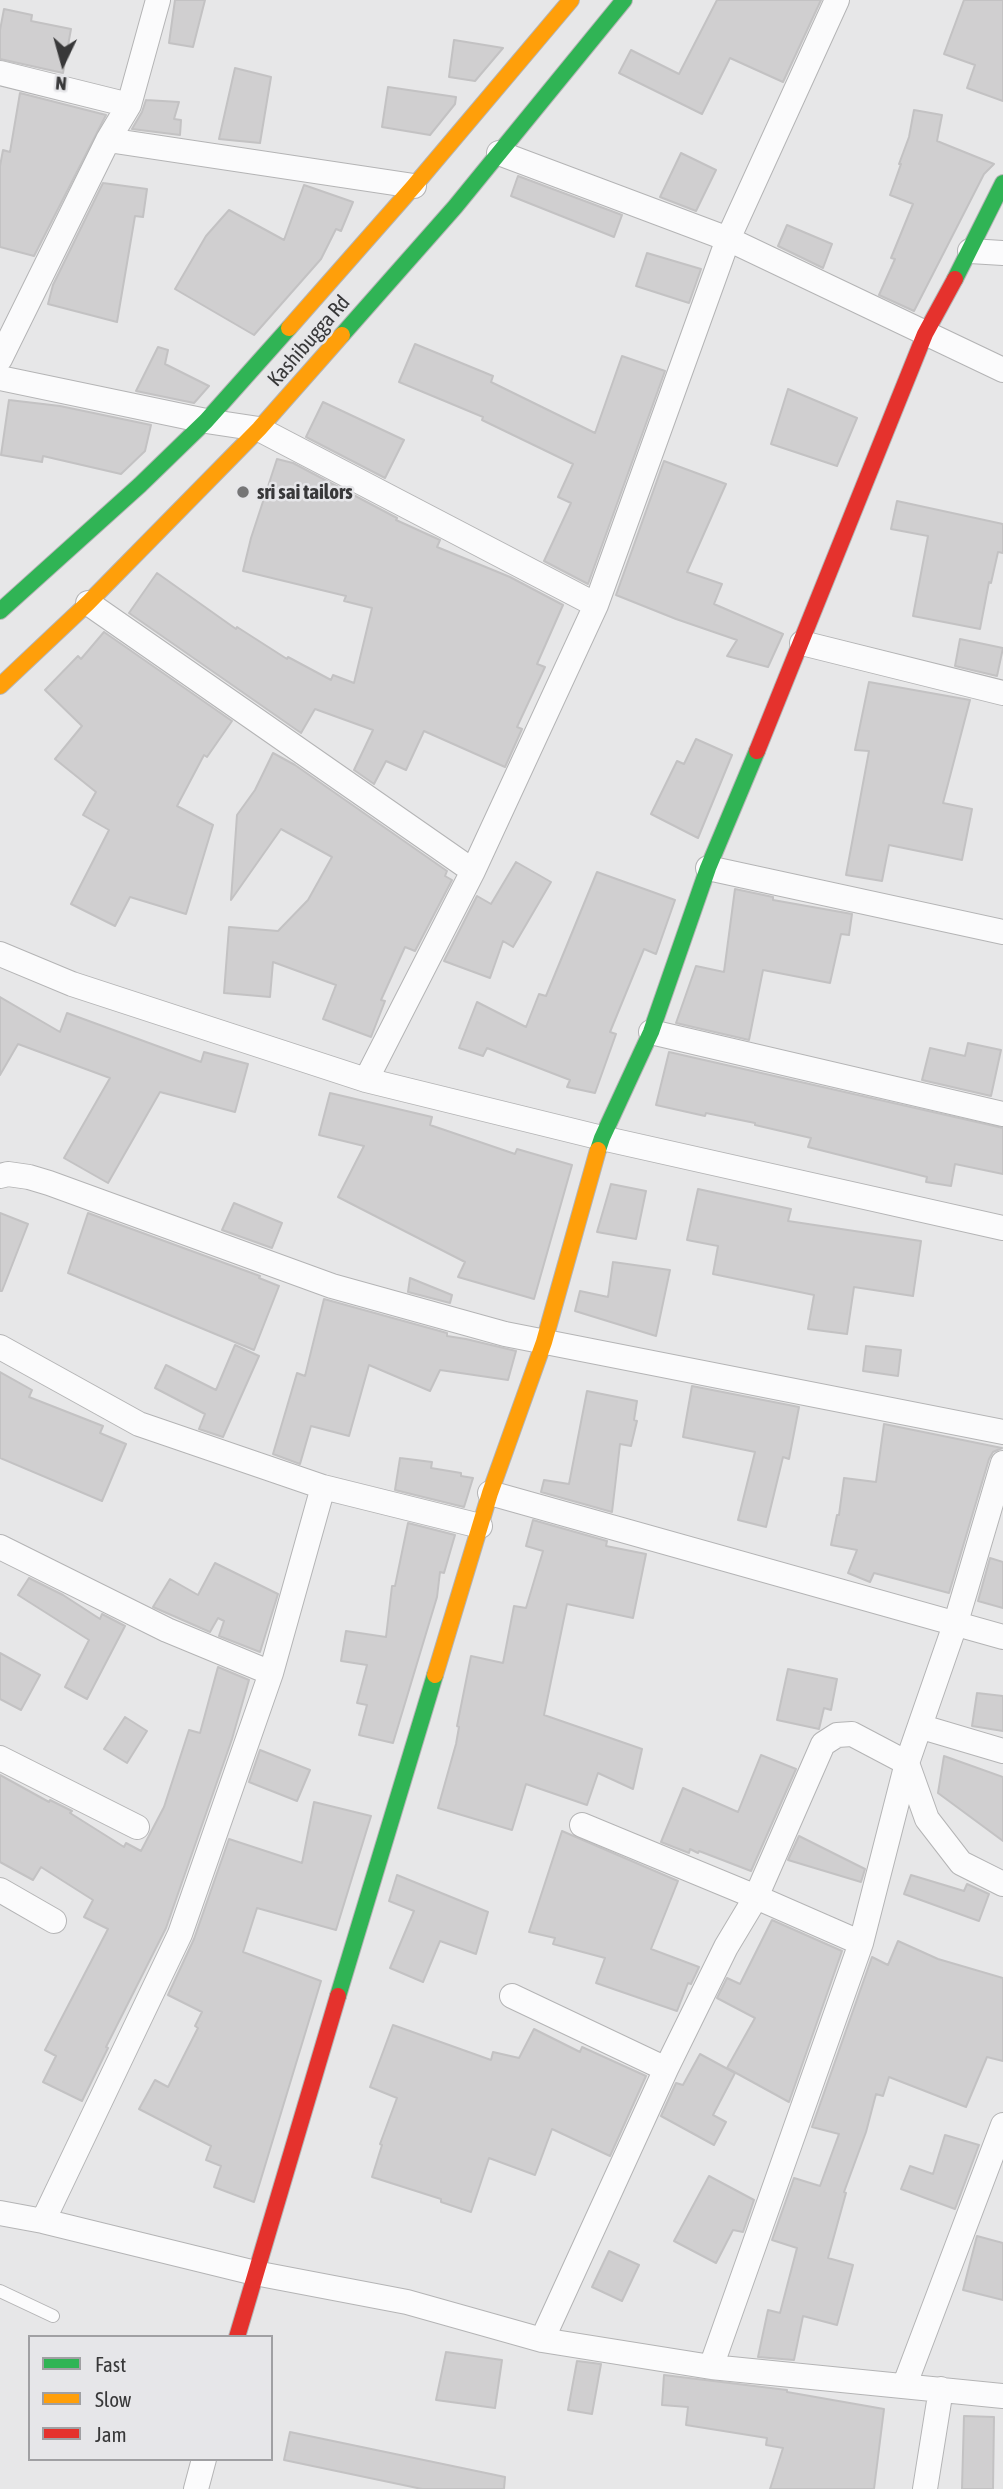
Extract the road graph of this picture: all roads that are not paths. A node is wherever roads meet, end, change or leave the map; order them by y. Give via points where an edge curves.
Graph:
1 (158, 0) edge
2 (624, 0) edge
3 (837, 0) edge
4 (562, 1) edge
5 (0, 73) edge
6 (129, 105) junction
7 (108, 140) junction
8 (499, 153) junction
9 (1003, 183) edge
10 (414, 186) junction
11 (728, 239) junction
12 (970, 251) junction
13 (1003, 253) edge
14 (925, 334) junction
15 (0, 359) edge
16 (1003, 370) edge
17 (0, 378) edge
18 (206, 421) junction
19 (259, 429) junction
20 (88, 603) junction
21 (596, 605) junction
22 (0, 611) edge
23 (802, 643) junction
24 (0, 685) edge
25 (1003, 693) edge
26 (708, 868) junction
27 (473, 871) junction
28 (1003, 932) edge
29 (0, 954) edge
30 (651, 1032) junction
31 (366, 1080) junction
32 (1003, 1114) edge
33 (602, 1138) junction
34 (0, 1176) edge
35 (1003, 1228) edge
36 (544, 1342) junction
37 (0, 1347) edge
38 (1003, 1432) edge
39 (1003, 1463) edge
40 (323, 1487) junction
41 (491, 1493) junction
42 (481, 1526) junction
43 (0, 1547) edge
44 (956, 1622) junction
45 (1003, 1637) edge
46 (271, 1673) junction
47 (922, 1727) junction
48 (1003, 1751) edge
49 (0, 1759) edge
50 (908, 1763) junction
51 (582, 1825) dead end
52 (137, 1827) dead end
53 (1003, 1884) edge
54 (0, 1890) edge
55 (756, 1897) junction
56 (54, 1920) dead end
57 (861, 1943) junction
58 (512, 1996) dead end
59 (666, 2069) junction
60 (1002, 2129) edge
61 (0, 2213) edge
62 (43, 2221) junction
63 (254, 2273) junction
64 (0, 2291) edge
65 (53, 2316) dead end
66 (238, 2335) edge
67 (542, 2340) junction
68 (711, 2367) junction
69 (905, 2384) junction
70 (941, 2389) junction
71 (1003, 2396) edge
72 (203, 2461) edge
73 (196, 2489) edge
74 (925, 2489) edge

1 - 6 street
2 - 8 street, Kashibugga Rd
3 - 11 street
4 - 10 street, Kashibugga Rd
5 - 6 street
6 - 7 street
7 - 10 street
7 - 15 street
8 - 11 street
8 - 19 street, Kashibugga Rd
9 - 12 street
10 - 18 street, Kashibugga Rd
11 - 14 street
11 - 21 street
12 - 13 street
12 - 14 street
14 - 16 street
14 - 23 street
17 - 18 street
18 - 19 street
18 - 22 street, Kashibugga Rd
19 - 20 street, Kashibugga Rd
19 - 21 street
20 - 24 street, Kashibugga Rd
20 - 27 street
21 - 27 street
23 - 25 street
23 - 26 street
26 - 28 street
26 - 30 street
27 - 31 street
29 - 31 street via 72,984
30 - 32 street
30 - 33 street
31 - 33 street
33 - 35 street
33 - 36 street
34 - 36 street via 49,1183 332,1286
36 - 38 street
36 - 41 street
37 - 40 street via 139,1424
39 - 44 street
40 - 42 street
40 - 46 street
41 - 42 street
41 - 44 street
42 - 63 street
43 - 46 street via 167,1630
44 - 45 street
44 - 47 street
46 - 62 street via 180,1934
47 - 48 street
47 - 50 street
49 - 52 street
50 - 53 street via 927,1819 961,1863
50 - 55 street via 852,1734 837,1735 823,1744
50 - 57 street
51 - 55 street
54 - 56 street
55 - 57 street
55 - 59 street
57 - 68 street
58 - 59 street
59 - 67 street
60 - 69 street
61 - 62 street
62 - 63 street
63 - 66 street
63 - 67 street via 407,2302
64 - 65 lane
67 - 68 street
68 - 69 street
69 - 70 street
70 - 71 street
70 - 74 street
72 - 73 street

